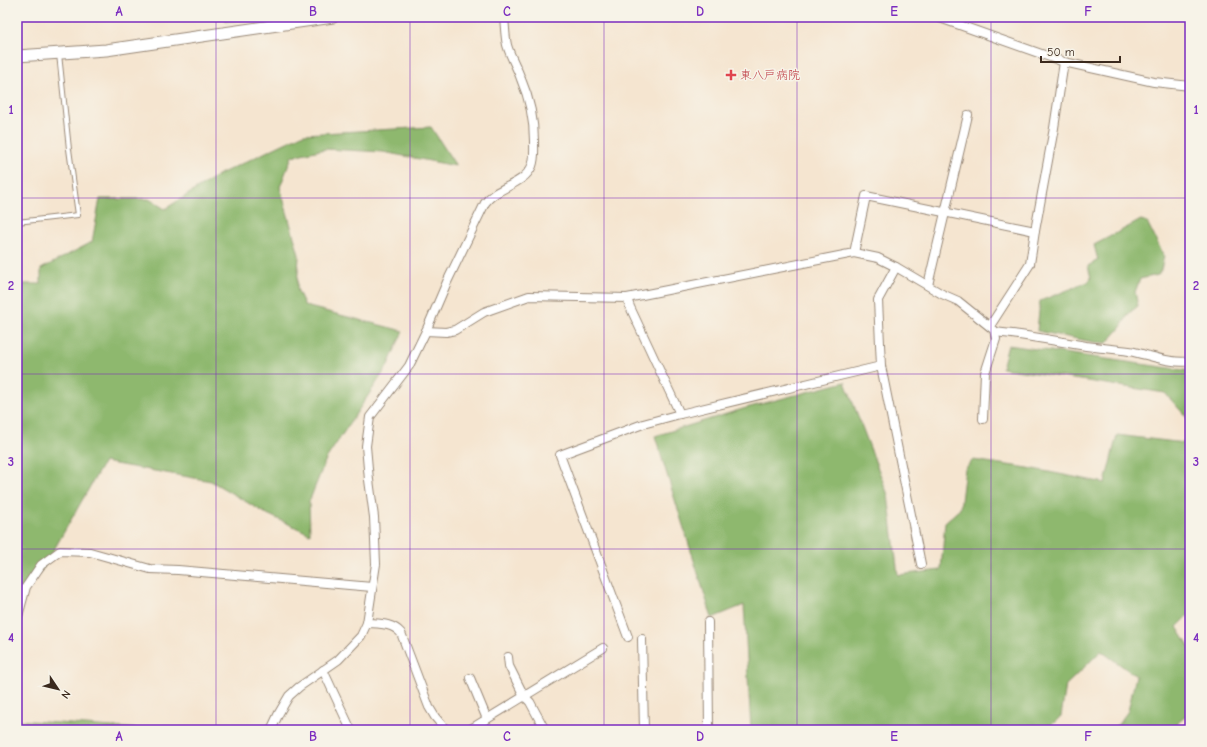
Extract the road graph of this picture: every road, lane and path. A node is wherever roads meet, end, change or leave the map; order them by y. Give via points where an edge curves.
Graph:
1 (333, 17) edge
2 (504, 17) edge
3 (937, 17) edge
4 (59, 54) junction
5 (17, 56) edge
6 (1064, 62) junction
7 (1190, 86) edge
8 (968, 115) dead end
9 (945, 213) junction
10 (17, 222) edge
11 (1035, 231) junction
12 (854, 253) junction
13 (896, 267) junction
14 (928, 285) junction
15 (627, 298) junction
16 (992, 329) junction
17 (426, 331) junction
18 (1190, 361) edge
19 (881, 366) junction
20 (680, 414) junction
21 (983, 419) dead end
22 (921, 564) dead end
23 (372, 587) junction
24 (17, 620) edge
25 (708, 622) dead end
26 (367, 623) junction
27 (628, 637) dead end
28 (642, 639) dead end
29 (603, 648) dead end
30 (508, 657) dead end
31 (323, 670) junction
32 (470, 678) dead end
33 (524, 696) junction
34 (487, 719) junction
35 (271, 730) edge
36 (351, 730) edge
37 (446, 730) edge
38 (469, 730) edge
39 (545, 730) edge
40 (644, 730) edge
41 (709, 730) edge

1 - 4 street via 106,50
2 - 17 street via 507,45 532,110 532,166 524,176 490,196 485,203
3 - 6 street
4 - 5 street
4 - 10 lane via 78,214
6 - 7 street via 1154,82
6 - 11 street
8 - 9 street
9 - 11 street
9 - 12 street via 866,196
9 - 14 street
11 - 16 street via 1030,264
12 - 13 street via 878,258
12 - 15 street
13 - 14 street
13 - 19 street via 878,300
14 - 16 street via 958,301
15 - 17 street via 529,296 484,312 454,330
15 - 20 street
16 - 18 street
16 - 21 street via 996,339 985,373
17 - 23 street via 409,366 370,417 366,446 376,541
19 - 20 street
19 - 22 street
20 - 27 street via 643,424 560,455
23 - 24 street via 178,570 150,570 90,552 60,551 41,565 26,587
23 - 26 street
25 - 41 street
26 - 31 street via 361,636 349,649
26 - 37 street via 396,627 401,633 429,707
28 - 40 street
29 - 33 street
30 - 33 street via 508,666
31 - 35 street via 290,696
31 - 36 street
32 - 34 street
33 - 34 street
33 - 39 street
34 - 38 street

